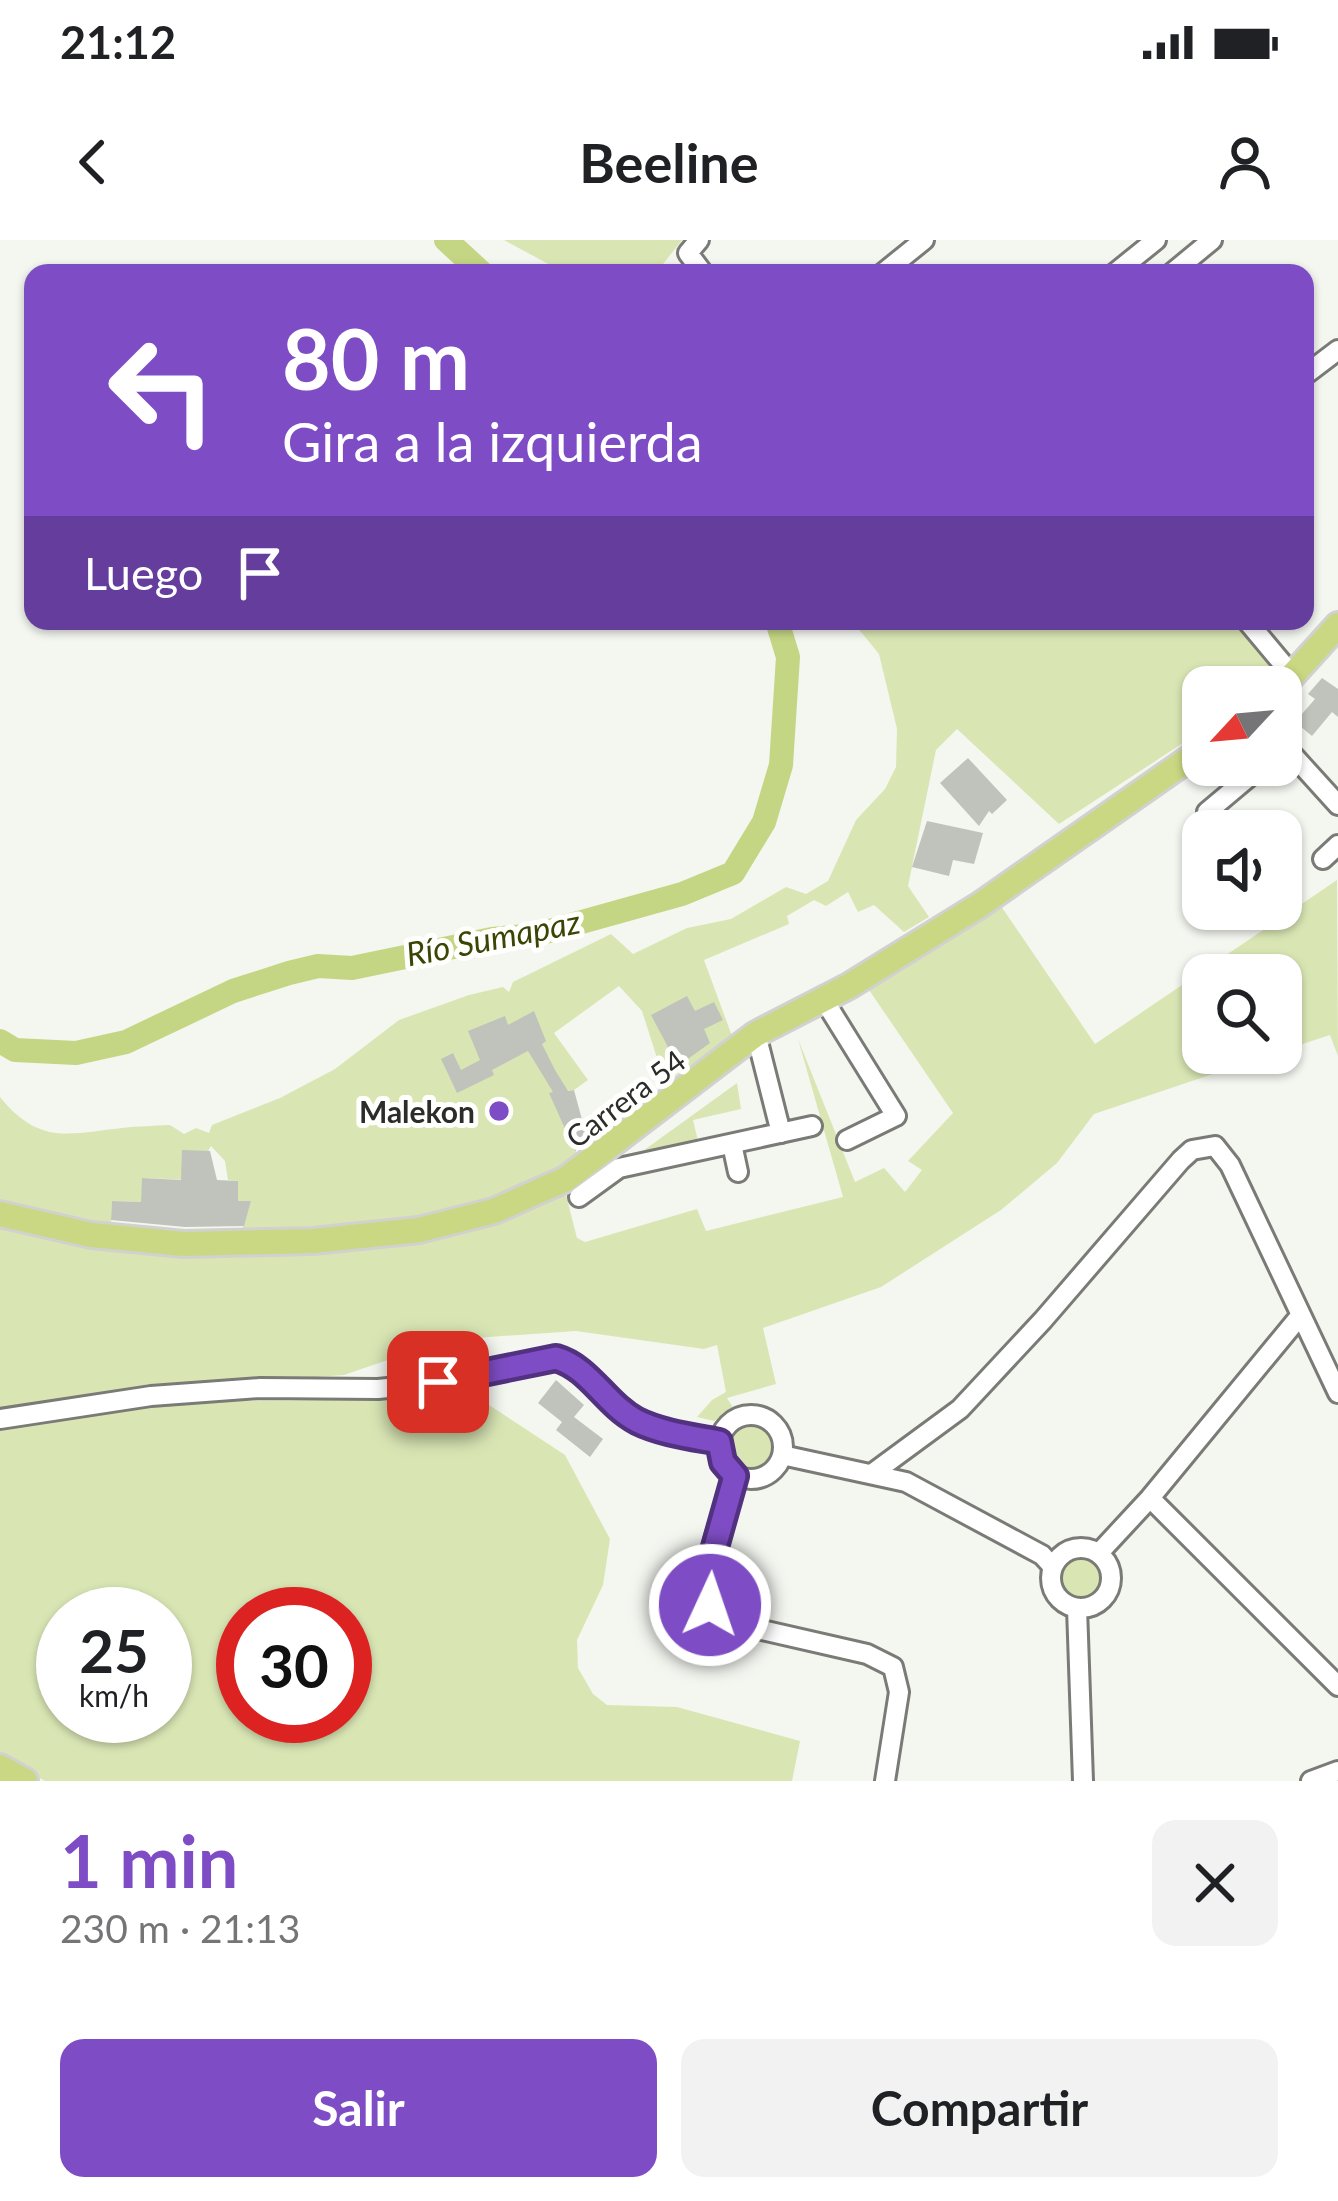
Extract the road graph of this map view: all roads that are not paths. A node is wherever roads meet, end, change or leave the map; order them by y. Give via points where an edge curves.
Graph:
1 (924, 240) edge
2 (1156, 240) edge
3 (1212, 240) edge
4 (894, 264) edge
5 (1125, 264) edge
6 (1183, 264) edge
7 (1338, 350) edge
8 (1314, 368) edge
9 (1338, 625) edge
10 (1253, 630) edge
11 (1277, 666) edge
12 (1301, 666) edge
13 (1182, 764) edge
14 (1302, 767) edge
15 (1238, 786) edge
16 (1338, 806) edge
17 (1209, 810) edge
18 (1338, 845) edge
19 (1323, 859) dead end
20 (824, 1000) junction
21 (756, 1034) junction
22 (812, 1126) dead end
23 (781, 1133) junction
24 (847, 1139) dead end
25 (732, 1144) junction
26 (738, 1172) dead end
27 (580, 1197) dead end
28 (0, 1214) edge
29 (1300, 1316) junction
30 (1338, 1393) edge
31 (605, 1397) junction
32 (588, 1411) dead end
33 (0, 1419) edge
34 (719, 1442) junction
35 (782, 1456) junction
36 (873, 1474) junction
37 (735, 1476) junction
38 (1150, 1498) junction
39 (1099, 1553) junction
40 (1053, 1567) junction
41 (1077, 1608) junction
42 (1338, 1686) edge
43 (0, 1768) edge
44 (1338, 1771) edge
45 (25, 1781) edge
46 (885, 1781) edge
47 (1083, 1781) edge
48 (1312, 1781) edge

1 - 4 street
2 - 5 street
3 - 6 street
7 - 8 street
9 - 12 main road
10 - 11 street
13 - 20 main road, Carrera 54 via 980,905
14 - 16 street
15 - 17 street
18 - 19 street
20 - 21 main road, Carrera 54
20 - 24 street via 896,1115
21 - 23 street
21 - 28 main road, Carrera 54 via 566,1179 494,1211 418,1230 184,1244
22 - 23 street
23 - 25 street
25 - 26 street
25 - 27 street via 619,1168
29 - 30 street
29 - 36 street via 1224,1154 1204,1146 1181,1160 959,1409
29 - 38 street
31 - 32 street
31 - 33 street via 572,1362 556,1358 378,1389 151,1396
31 - 34 street via 636,1420
34 - 35 street via 737,1418 758,1416 781,1435
34 - 37 street
35 - 36 street
35 - 37 street via 765,1476
36 - 40 street via 937,1497
37 - 46 street via 706,1579 710,1605 736,1624 892,1667 898,1692
38 - 39 street
38 - 42 street
39 - 40 street via 1068,1551
39 - 41 street via 1111,1573 1109,1588 1096,1604
40 - 41 street via 1053,1589
41 - 47 street
43 - 45 main road
44 - 48 street

